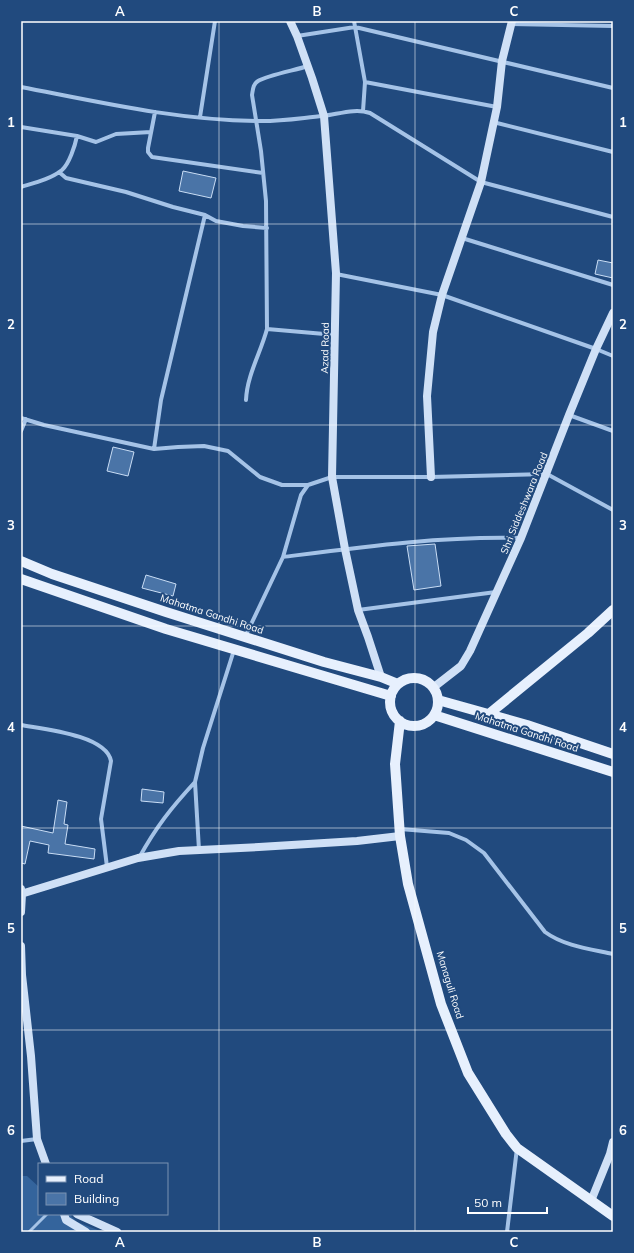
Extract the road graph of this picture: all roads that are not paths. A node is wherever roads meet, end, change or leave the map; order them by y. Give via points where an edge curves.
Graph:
1 (215, 21) edge
2 (290, 21) edge
3 (354, 21) edge
4 (511, 22) edge
5 (355, 26) junction
6 (613, 26) edge
7 (297, 36) junction
8 (502, 61) junction
9 (308, 66) junction
10 (365, 82) junction
11 (21, 87) edge
12 (613, 88) edge
13 (497, 107) junction
14 (363, 111) junction
15 (155, 112) junction
16 (324, 116) junction
17 (200, 118) junction
18 (256, 121) junction
19 (493, 122) junction
20 (21, 127) edge
21 (151, 132) junction
22 (77, 136) junction
23 (613, 152) edge
24 (59, 172) junction
25 (263, 172) junction
26 (481, 182) junction
27 (21, 187) edge
28 (205, 215) junction
29 (613, 217) edge
30 (267, 228) junction
31 (462, 238) junction
32 (336, 274) junction
33 (613, 285) edge
34 (442, 295) junction
35 (613, 313) edge
36 (267, 329) junction
37 (336, 335) junction
38 (596, 349) junction
39 (613, 356) edge
40 (246, 400) dead end
41 (569, 415) junction
42 (21, 418) edge
43 (26, 419) junction
44 (613, 430) edge
45 (21, 431) edge
46 (154, 449) junction
47 (547, 474) junction
48 (332, 477) junction
49 (430, 477) junction
50 (308, 485) junction
51 (613, 510) edge
52 (521, 538) junction
53 (345, 549) junction
54 (283, 558) junction
55 (21, 561) edge
56 (21, 579) edge
57 (496, 592) junction
58 (358, 610) junction
59 (613, 610) edge
60 (245, 637) junction
61 (234, 649) junction
62 (381, 677) junction
63 (398, 684) junction
64 (434, 687) junction
65 (390, 696) junction
66 (438, 700) junction
67 (490, 713) junction
68 (434, 715) junction
69 (400, 721) junction
70 (21, 725) edge
71 (613, 754) edge
72 (613, 772) edge
73 (195, 782) junction
74 (400, 833) junction
75 (199, 850) junction
76 (138, 858) junction
77 (107, 868) junction
78 (21, 893) edge
79 (21, 912) edge
80 (21, 946) edge
81 (613, 954) edge
82 (37, 1139) junction
83 (21, 1141) edge
84 (613, 1142) edge
85 (517, 1148) junction
86 (46, 1163) edge
87 (591, 1201) junction
88 (46, 1215) edge
89 (64, 1215) edge
90 (79, 1215) edge
91 (613, 1216) edge
92 (29, 1232) edge
93 (86, 1232) edge
94 (118, 1232) edge
95 (508, 1232) edge

1 - 17 street
2 - 7 street, Azad Road
3 - 5 street
4 - 6 street
4 - 8 street
5 - 7 street
5 - 8 street
5 - 10 street
7 - 9 street, Azad Road
8 - 12 street
8 - 13 street
9 - 16 street, Azad Road
9 - 18 street via 257,81 252,95
10 - 13 street
10 - 14 street
11 - 15 street
13 - 19 street
14 - 16 street
14 - 26 street
15 - 17 street
15 - 21 street
16 - 18 street
16 - 32 street, Azad Road
17 - 18 street
18 - 25 street
19 - 23 street
19 - 26 street
20 - 22 street
21 - 22 street via 110,135 96,142
21 - 25 street via 148,152 152,157
22 - 24 street via 72,154 63,170
24 - 27 street
24 - 28 street via 66,178
25 - 30 street
26 - 29 street
26 - 31 street
28 - 30 street via 216,221
28 - 46 street via 161,400
30 - 36 street
31 - 33 street
31 - 34 street
32 - 34 street
32 - 37 street, Azad Road
34 - 38 street
34 - 49 street via 433,332 427,396
35 - 38 street, Shri Siddeshwara Road
36 - 37 street
36 - 40 street
37 - 48 street, Azad Road
38 - 39 street
38 - 41 street, Shri Siddeshwara Road
41 - 44 street
41 - 47 street, Shri Siddeshwara Road
42 - 43 street
43 - 45 street
43 - 46 street
46 - 50 street via 204,446 228,451 260,477 282,485
47 - 49 street
47 - 51 street
47 - 52 street, Shri Siddeshwara Road
48 - 49 street
48 - 50 street
48 - 53 street, Azad Road
50 - 54 street via 300,495
52 - 53 street via 441,540
52 - 57 street, Shri Siddeshwara Road
53 - 54 street
53 - 58 street, Azad Road
54 - 60 street
55 - 60 main road, Mahatma Gandhi Road via 52,574
56 - 61 main road via 166,629
57 - 58 street
57 - 64 street, Shri Siddeshwara Road via 462,666
58 - 62 street, Azad Road
59 - 67 main road
60 - 62 main road, Mahatma Gandhi Road
61 - 65 main road
61 - 73 street
62 - 63 main road, Mahatma Gandhi Road
63 - 64 main road via 403,680 416,678 429,682
63 - 65 main road
64 - 66 main road
65 - 69 main road via 390,706
66 - 67 main road, Mahatma Gandhi Road
66 - 68 main road
67 - 71 main road, Mahatma Gandhi Road
68 - 69 main road via 428,722 418,726
68 - 72 main road, Mahatma Gandhi Road
69 - 74 main road, Managuli Road via 395,764
70 - 77 street via 86,739 110,756 101,819
73 - 75 street
73 - 76 street via 170,809
74 - 75 street via 357,841
74 - 81 street via 449,833 466,840 484,852 545,932 564,942
74 - 85 main road, Managuli Road via 408,884 441,1004 468,1073
75 - 76 street
76 - 77 street
77 - 78 street
78 - 79 street
80 - 82 street
82 - 83 street
82 - 86 street
84 - 87 street
85 - 87 main road, Managuli Road
85 - 95 street
87 - 91 main road, Managuli Road
88 - 92 lane
89 - 93 street via 66,1220
90 - 94 street

